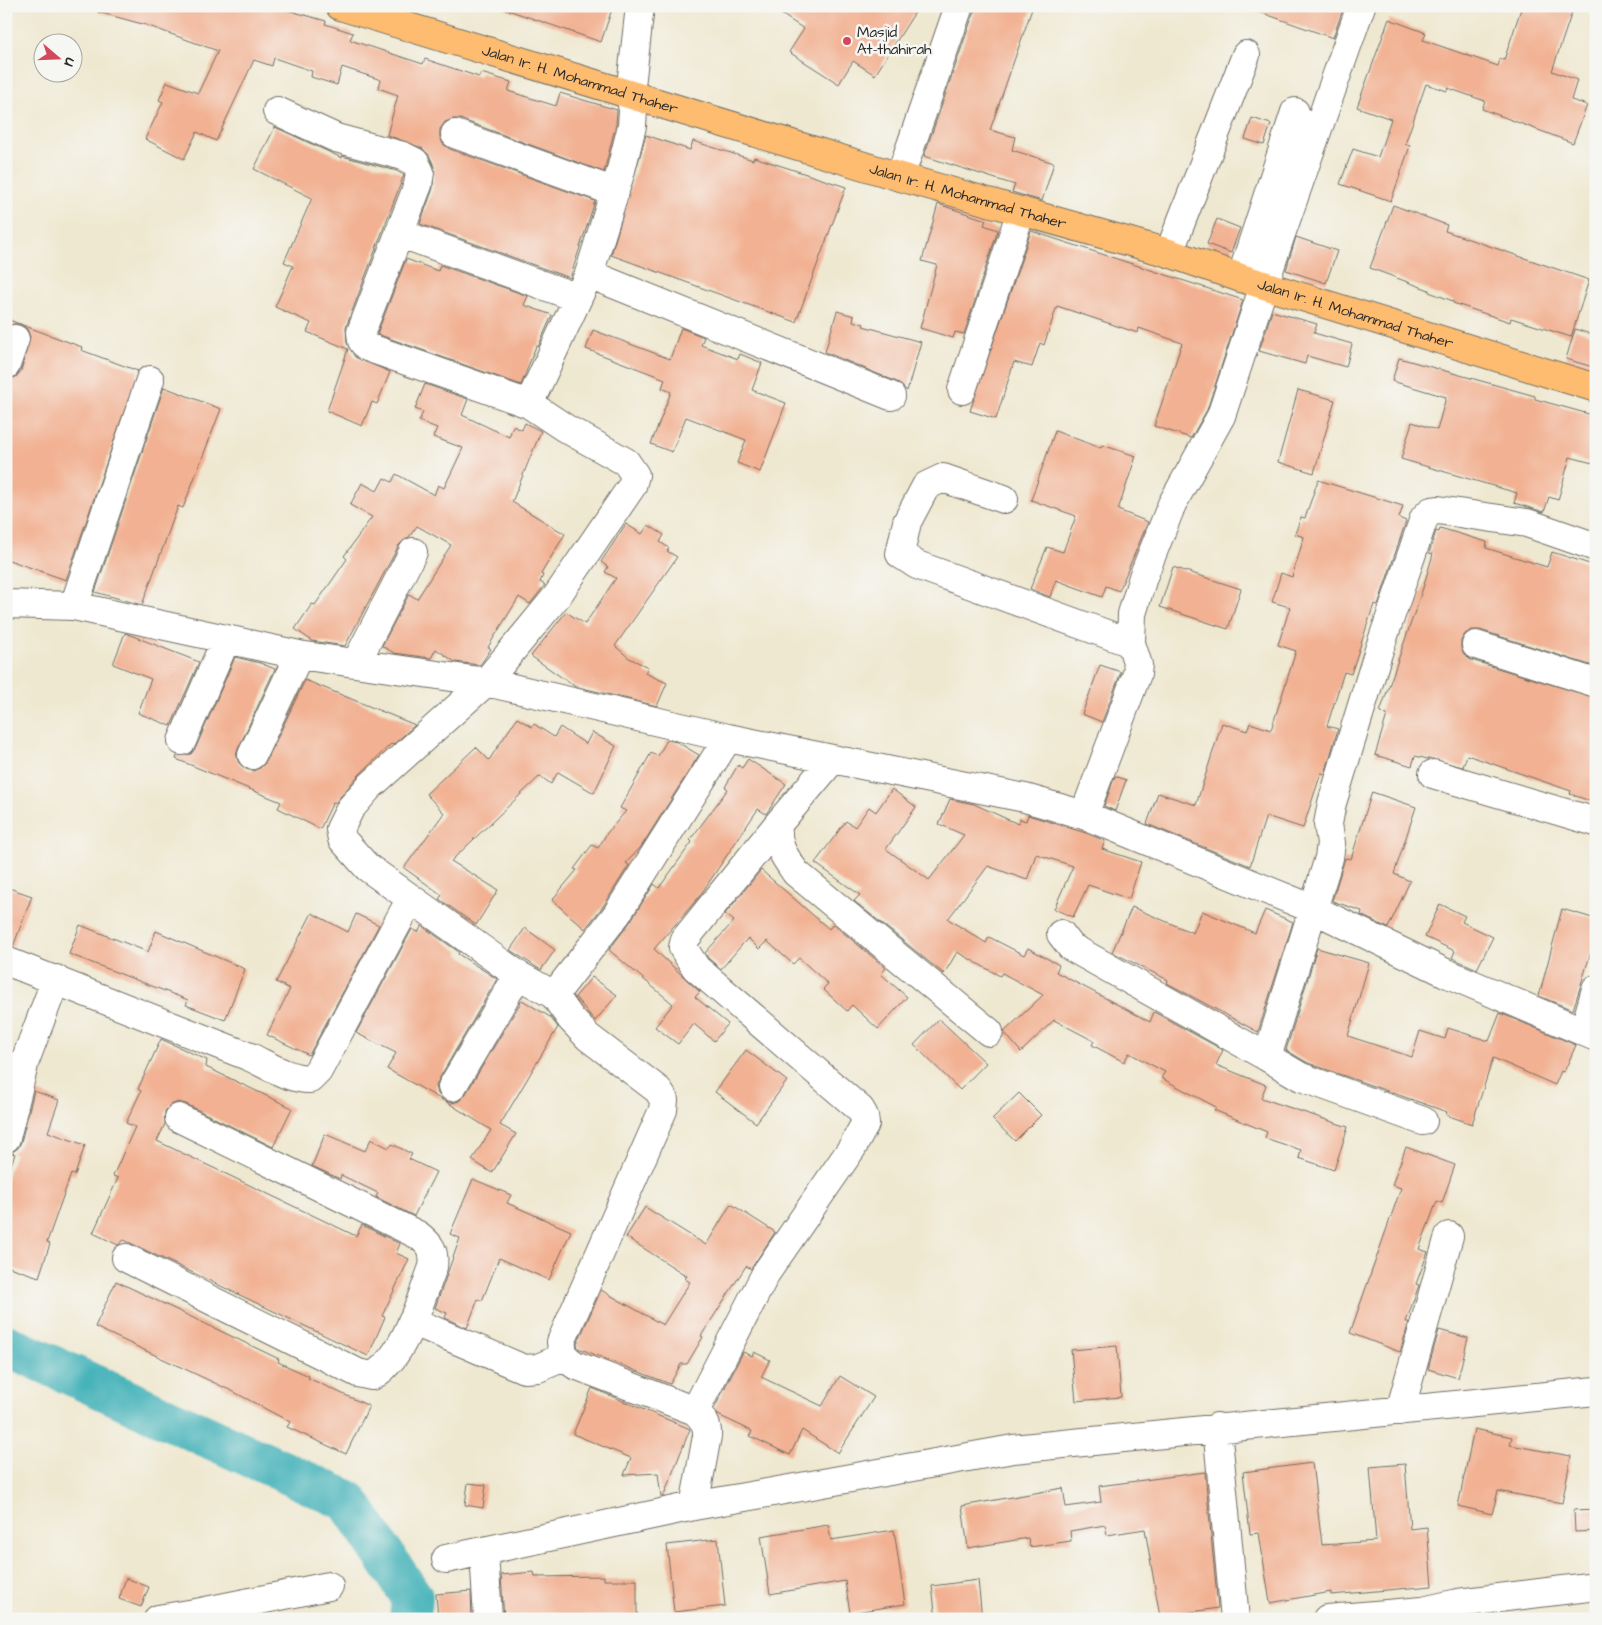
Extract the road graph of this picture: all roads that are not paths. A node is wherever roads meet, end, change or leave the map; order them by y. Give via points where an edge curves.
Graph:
1 (340, 6) edge
2 (640, 6) edge
3 (960, 6) edge
4 (1361, 6) edge
5 (1246, 55) dead end
6 (630, 95) junction
7 (277, 111) dead end
8 (1295, 112) dead end
9 (455, 134) dead end
10 (900, 177) junction
11 (615, 192) junction
12 (1021, 211) junction
13 (399, 233) junction
14 (1169, 253) junction
15 (1253, 281) junction
16 (584, 286) junction
17 (15, 340) dead end
18 (6, 365) edge
19 (150, 380) dead end
20 (1596, 388) edge
21 (962, 390) dead end
22 (891, 396) dead end
23 (529, 404) junction
24 (1004, 499) dead end
25 (1596, 547) edge
26 (413, 552) dead end
27 (6, 604) edge
28 (74, 606) junction
29 (226, 639) junction
30 (1131, 642) junction
31 (1476, 645) dead end
32 (299, 655) junction
33 (356, 664) junction
34 (486, 682) junction
35 (1596, 682) edge
36 (728, 738) junction
37 (182, 741) dead end
38 (252, 755) dead end
39 (833, 759) junction
40 (1433, 774) dead end
41 (1084, 815) junction
42 (1596, 822) edge
43 (778, 824) junction
44 (410, 900) junction
45 (1313, 908) junction
46 (1061, 934) dead end
47 (6, 961) edge
48 (518, 975) junction
49 (56, 980) junction
50 (1596, 989) edge
51 (554, 995) junction
52 (989, 1032) dead end
53 (1590, 1035) edge
54 (1267, 1057) junction
55 (452, 1087) dead end
56 (179, 1118) dead end
57 (1423, 1121) dead end
58 (8, 1123) edge
59 (1449, 1236) dead end
60 (126, 1258) dead end
61 (412, 1321) junction
62 (564, 1356) junction
63 (1596, 1391) edge
64 (1400, 1410) junction
65 (695, 1411) junction
66 (1217, 1427) junction
67 (694, 1506) junction
68 (484, 1551) junction
69 (446, 1559) dead end
70 (329, 1586) dead end
71 (1596, 1586) edge
72 (1422, 1615) edge
73 (158, 1619) edge
74 (488, 1619) edge
75 (1234, 1619) edge
76 (1327, 1619) edge

1 - 6 main road, Jalan Ir. H. Mohammad Thaher
2 - 6 street
3 - 10 street
4 - 15 street
5 - 14 street
6 - 10 main road, Jalan Ir. H. Mohammad Thaher
6 - 11 street via 632,126
7 - 13 street via 336,138 415,162 420,172 418,185
8 - 15 street
9 - 11 street
10 - 12 main road, Jalan Ir. H. Mohammad Thaher
11 - 16 street
12 - 14 main road, Jalan Ir. H. Mohammad Thaher
12 - 21 street
13 - 16 street
13 - 23 street via 367,314 361,332 362,341 367,347
14 - 15 main road, Jalan Ir. H. Mohammad Thaher
15 - 20 main road, Jalan Ir. H. Mohammad Thaher
15 - 30 street via 1221,416 1172,504 1132,614
16 - 22 street
16 - 23 street
17 - 18 street
19 - 28 street
23 - 34 street via 626,462 635,475 632,486 557,596
24 - 30 street via 943,478 926,486 908,522 900,554 917,565
25 - 45 street via 1527,523 1438,510 1431,511 1424,518 1332,803 1328,824 1330,858
26 - 33 street
27 - 28 street
28 - 29 street
29 - 32 street
29 - 37 street
30 - 41 street via 1138,665 1137,674
31 - 35 street
32 - 33 street
32 - 38 street
33 - 34 street
34 - 36 street
34 - 44 street via 369,787 350,808 340,829 342,839 367,867
36 - 39 street
36 - 51 street via 617,914
39 - 41 street via 1025,798
39 - 43 street
40 - 42 street
41 - 45 street
43 - 52 street via 778,845 796,873
43 - 65 street via 685,939 683,948 696,968 860,1109 864,1124 852,1148 766,1273
44 - 48 street
44 - 49 street via 318,1071 310,1078 287,1075 250,1057
45 - 53 street via 1446,974
45 - 54 street
46 - 54 street via 1071,947
47 - 49 street
48 - 51 street
48 - 55 street
49 - 58 street via 25,1061
50 - 53 street
51 - 62 street via 588,1037 658,1090 664,1100 663,1110 566,1329 561,1342
54 - 57 street via 1301,1077
56 - 61 street via 429,1243 435,1254 433,1267
59 - 64 street
60 - 61 street via 358,1373 372,1376 384,1370
61 - 62 street via 524,1369 538,1368
62 - 65 street via 587,1371
63 - 64 street
64 - 66 street
65 - 67 street via 708,1428
66 - 67 street via 1013,1449
66 - 75 street
67 - 68 street
68 - 69 street
68 - 74 street
70 - 73 street
71 - 72 street via 1458,1603
72 - 76 street

